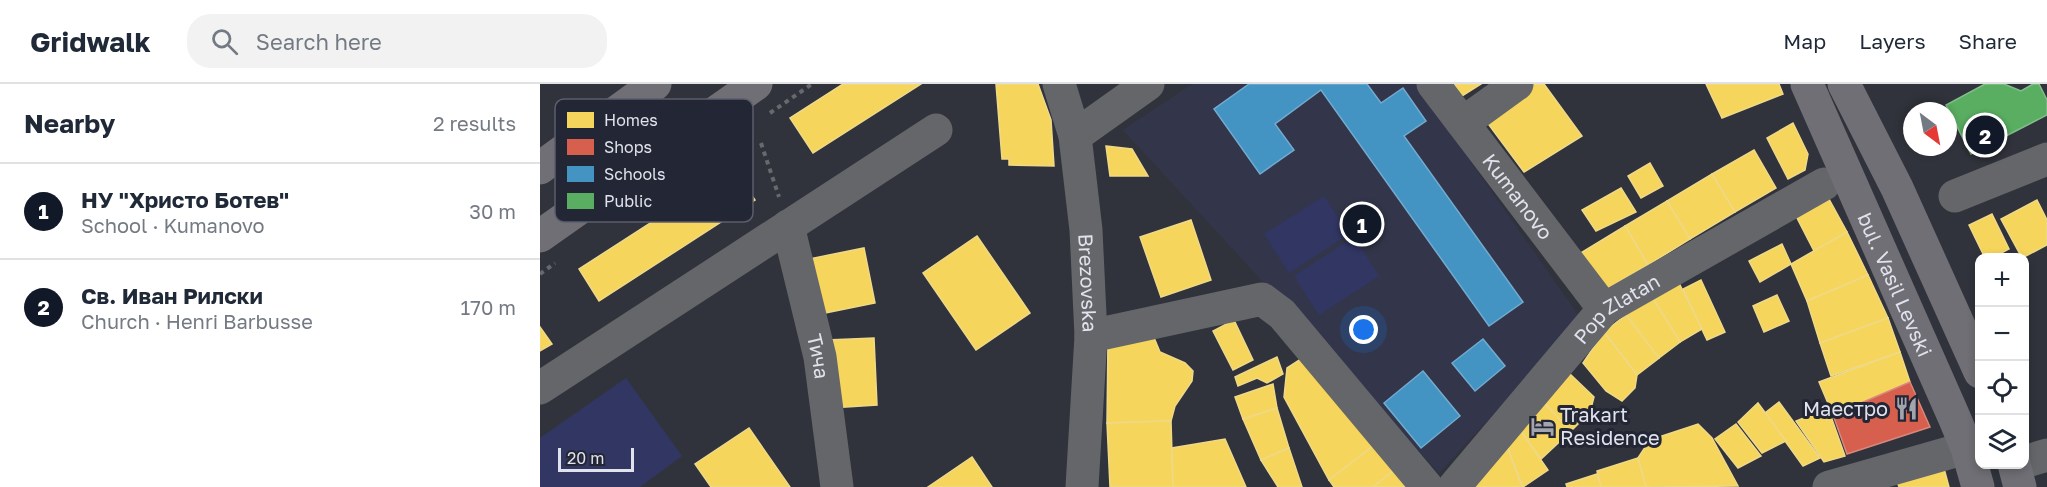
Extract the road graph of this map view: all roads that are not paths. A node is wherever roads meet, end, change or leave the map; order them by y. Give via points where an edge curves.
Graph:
1 (655, 84) edge
2 (756, 84) edge
3 (1059, 84) edge
4 (1148, 84) edge
5 (1433, 84) edge
6 (1517, 84) edge
7 (1807, 84) edge
8 (1844, 84) edge
9 (634, 99) edge
10 (735, 99) edge
11 (1463, 123) junction
12 (936, 130) dead end
13 (1075, 136) junction
14 (555, 157) edge
15 (2047, 159) edge
16 (540, 168) edge
17 (1824, 184) dead end
18 (1955, 196) dead end
19 (560, 222) edge
20 (788, 226) junction
21 (540, 236) edge
22 (1604, 309) junction
23 (1091, 336) junction
24 (1975, 361) edge
25 (540, 388) edge
26 (2047, 455) edge
27 (2029, 461) edge
28 (1975, 464) edge
29 (2016, 469) edge
30 (837, 487) edge
31 (1083, 487) edge
32 (1427, 487) edge
33 (1454, 487) edge
34 (1829, 487) edge
35 (2020, 487) edge

1 - 9 main road
2 - 10 main road
3 - 13 street, Brezovska
4 - 13 street
5 - 11 street, Kumanovo
6 - 11 street
7 - 28 main road, bul. Vasil Levski
8 - 24 main road, bul. Vasil Levski via 1902,197
11 - 22 street, Kumanovo
12 - 20 street
13 - 23 street, Brezovska via 1086,230
14 - 16 main road
15 - 18 street
17 - 22 street, Pop Zlatan
19 - 21 main road
20 - 25 street
20 - 30 street, Тича via 820,357
22 - 33 street, Pop Zlatan
23 - 31 street, Brezovska
23 - 32 street via 1262,298 1282,314
26 - 27 street
28 - 34 street
29 - 35 main road

